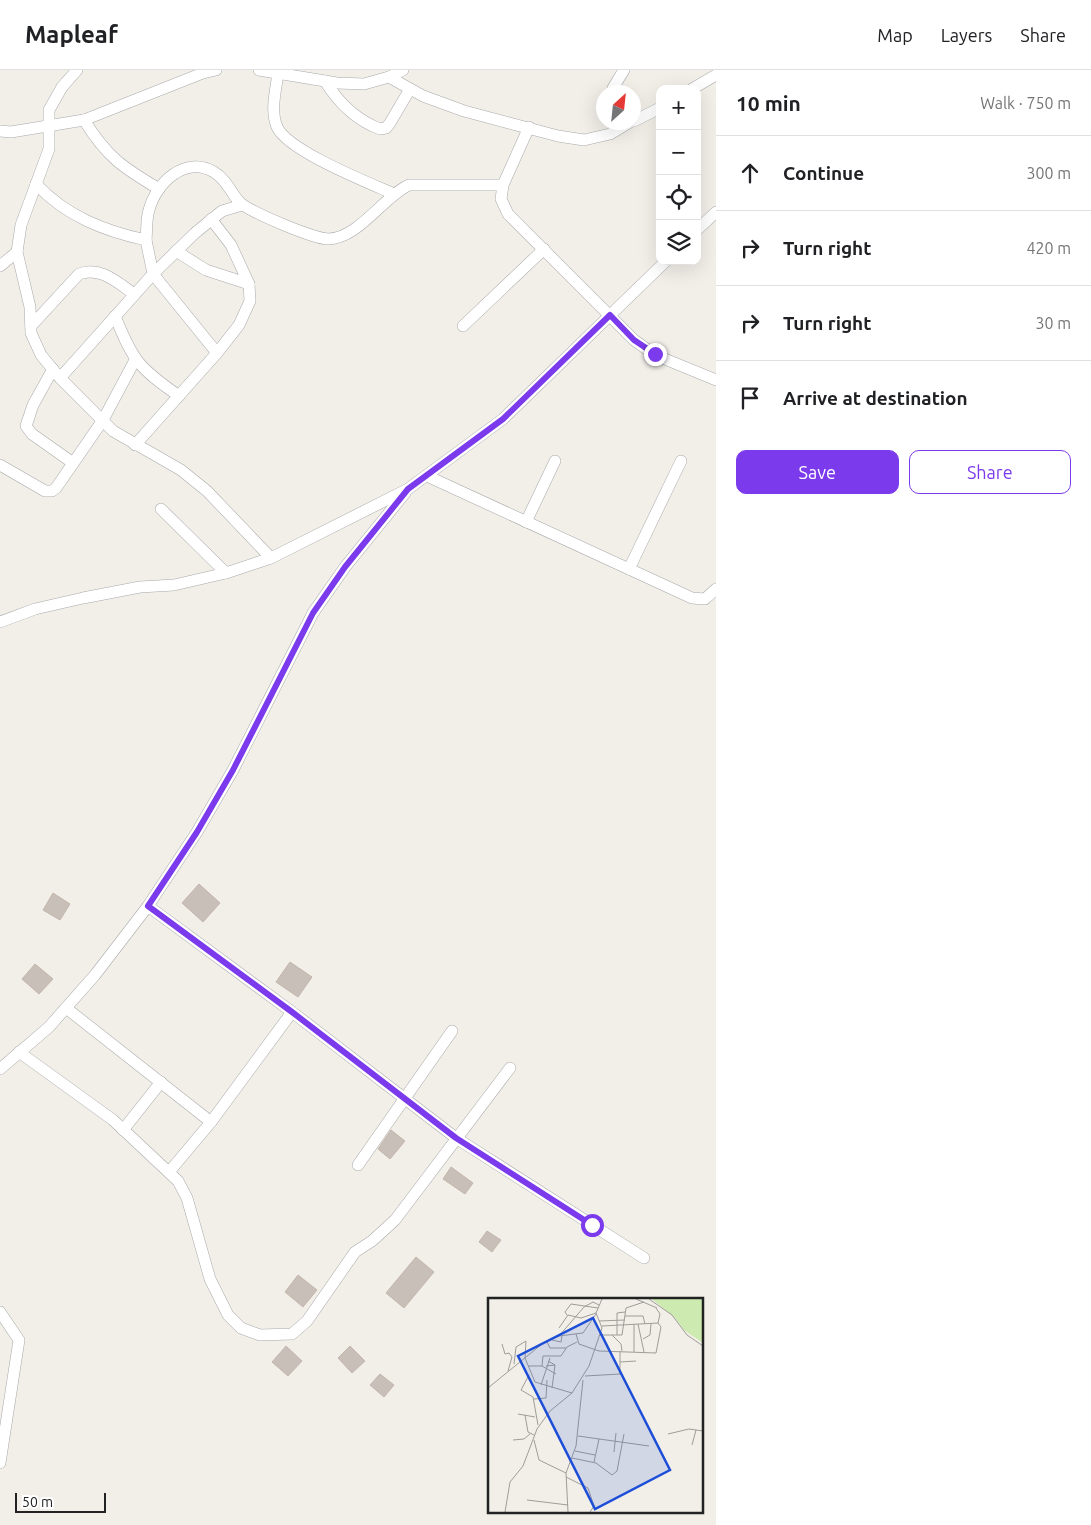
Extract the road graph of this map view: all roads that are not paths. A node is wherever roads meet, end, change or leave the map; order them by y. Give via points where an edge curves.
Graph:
1 (77, 70) edge
2 (216, 70) edge
3 (259, 70) edge
4 (403, 70) edge
5 (624, 70) edge
6 (278, 73) junction
7 (716, 75) edge
8 (389, 78) junction
9 (325, 81) junction
10 (616, 85) edge
11 (699, 85) edge
12 (410, 89) junction
13 (656, 110) edge
14 (641, 117) edge
15 (84, 120) junction
16 (48, 127) junction
17 (529, 127) junction
18 (617, 130) edge
19 (0, 131) edge
20 (36, 184) junction
21 (503, 185) junction
22 (160, 188) junction
23 (394, 194) junction
24 (242, 205) junction
25 (716, 212) edge
26 (211, 219) junction
27 (711, 224) edge
28 (146, 240) junction
29 (544, 249) junction
30 (176, 250) junction
31 (17, 252) junction
32 (662, 265) edge
33 (0, 266) edge
34 (153, 274) junction
35 (249, 284) junction
36 (134, 294) junction
37 (610, 315) junction
38 (115, 316) junction
39 (31, 326) junction
40 (463, 326) dead end
41 (217, 353) junction
42 (135, 360) junction
43 (56, 373) junction
44 (716, 380) edge
45 (179, 396) junction
46 (103, 420) junction
47 (135, 445) junction
48 (556, 461) dead end
49 (681, 461) dead end
50 (73, 463) junction
51 (0, 465) edge
52 (427, 476) junction
53 (408, 489) junction
54 (161, 509) dead end
55 (526, 522) junction
56 (270, 558) junction
57 (629, 569) junction
58 (226, 573) junction
59 (716, 589) edge
60 (0, 622) edge
61 (148, 906) junction
62 (66, 1008) junction
63 (292, 1012) junction
64 (452, 1031) dead end
65 (19, 1052) junction
66 (510, 1068) dead end
67 (0, 1069) edge
68 (161, 1082) junction
69 (406, 1098) junction
70 (211, 1122) junction
71 (123, 1130) junction
72 (456, 1138) junction
73 (358, 1165) dead end
74 (169, 1172) junction
75 (644, 1258) dead end
76 (0, 1312) edge
77 (0, 1463) edge

1 - 16 street via 53,101
2 - 15 street
3 - 6 street
4 - 8 street
5 - 10 street
6 - 9 street
6 - 23 street via 273,112 278,128 310,154 346,174
7 - 11 street
8 - 9 street via 364,84
8 - 12 street
9 - 12 street via 346,109 380,129 390,123
12 - 17 street via 464,111
13 - 14 street
15 - 16 street
15 - 22 street via 111,157
16 - 19 street
16 - 20 street via 49,149
17 - 18 street via 584,140
17 - 21 street
20 - 28 street via 72,212 111,232
20 - 31 street via 21,225
21 - 23 street via 409,185
21 - 29 street via 501,199 508,214
22 - 24 street via 176,170 191,167 212,171 227,182
22 - 28 street via 149,210
23 - 24 street via 342,236 328,238
24 - 26 street via 222,211
25 - 27 street
26 - 30 street
26 - 35 street via 230,245
28 - 34 street
29 - 37 street
29 - 40 street
30 - 34 street
30 - 35 street via 206,270
31 - 33 street
31 - 39 street via 30,307
32 - 37 street
34 - 36 street
34 - 41 street
35 - 41 street via 250,301 239,325
36 - 38 street
36 - 39 street via 108,276 87,271 79,274
37 - 44 street via 634,340 655,354
37 - 52 street via 503,419
38 - 42 street
38 - 43 street
39 - 43 street via 41,354
41 - 45 street
42 - 45 street
42 - 46 street
43 - 46 street
43 - 50 street via 33,405 26,426 32,434
45 - 47 street
46 - 47 street
46 - 50 street
47 - 56 street via 194,480
48 - 55 street
49 - 57 street
50 - 51 street via 52,491 46,491
52 - 53 street
52 - 55 street
53 - 56 street
53 - 61 street via 345,567 313,613 233,770
54 - 58 street
55 - 57 street
56 - 58 street
57 - 59 street via 692,598 704,600
58 - 60 street via 174,585 140,587 74,600
61 - 62 street
61 - 63 street
62 - 65 street
62 - 68 street
63 - 69 street
63 - 70 street
64 - 69 street
65 - 67 street
65 - 71 street
66 - 72 street
68 - 70 street
68 - 71 street
69 - 72 street
69 - 73 street
70 - 74 street
71 - 74 street
72 - 74 street via 395,1220 355,1252 307,1321 292,1334 260,1335 241,1328 228,1315 210,1278 187,1198
72 - 75 street
76 - 77 street via 19,1340

